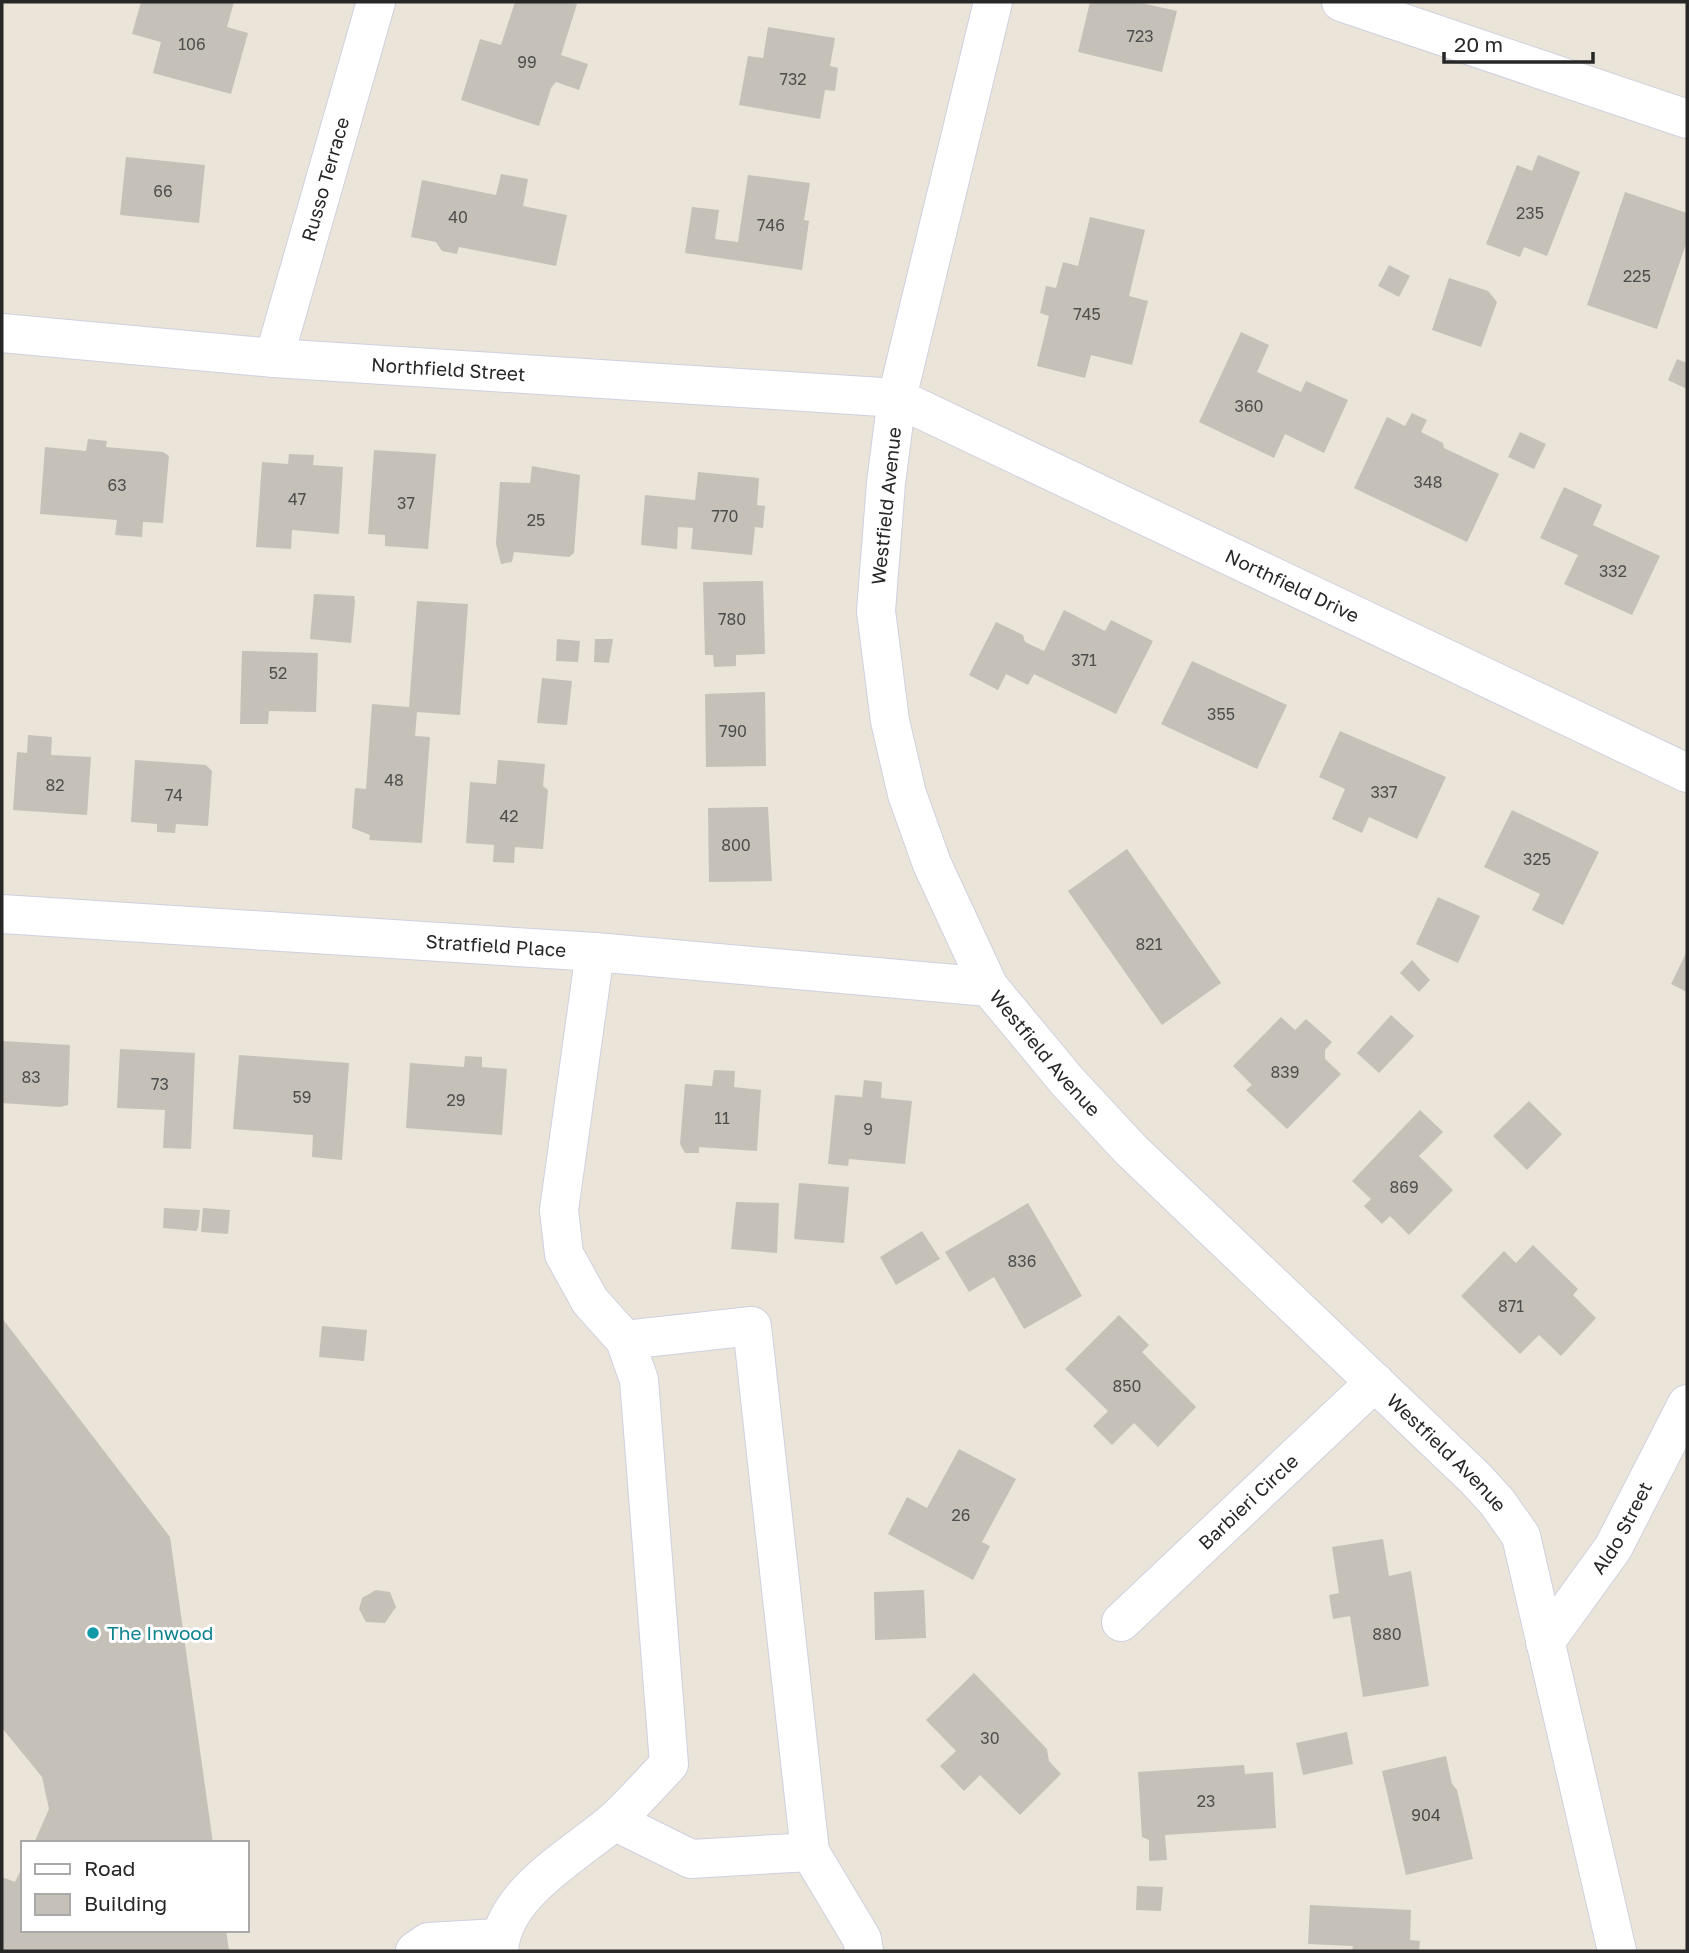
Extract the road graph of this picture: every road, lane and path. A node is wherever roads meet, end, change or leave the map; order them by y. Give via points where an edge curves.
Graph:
1 (376, 2) edge
2 (993, 2) edge
3 (1341, 2) edge
4 (1687, 119) edge
5 (2, 333) edge
6 (274, 358) junction
7 (897, 398) junction
8 (1687, 773) edge
9 (2, 914) edge
10 (596, 952) junction
11 (989, 987) junction
12 (625, 1340) junction
13 (1375, 1382) junction
14 (1687, 1404) edge
15 (1121, 1622) dead end
16 (1545, 1642) junction
17 (614, 1821) junction
18 (810, 1852) junction
19 (499, 1945) edge
20 (415, 1951) edge
21 (864, 1951) edge
22 (1616, 1951) edge

1 - 6 street, Russo Terrace
2 - 7 street, Westfield Avenue
3 - 4 street
5 - 6 street, Northfield Street
6 - 7 street, Northfield Street
7 - 8 street, Northfield Drive
7 - 11 street, Westfield Avenue via 876,611 890,721 907,794 932,864
9 - 10 street, Stratfield Place
10 - 11 street, Stratfield Place
10 - 12 street via 559,1210 564,1254 590,1301
11 - 13 street, Westfield Avenue via 1131,1150
12 - 17 street via 639,1380 669,1764
12 - 18 street via 752,1326
13 - 15 street, Barbieri Circle
13 - 16 street, Westfield Avenue via 1475,1478 1521,1536
14 - 16 street, Aldo Street via 1613,1548
16 - 22 street, Westfield Avenue
17 - 18 street via 691,1859
17 - 19 street via 520,1898
18 - 21 street via 862,1939
19 - 20 street via 428,1941

